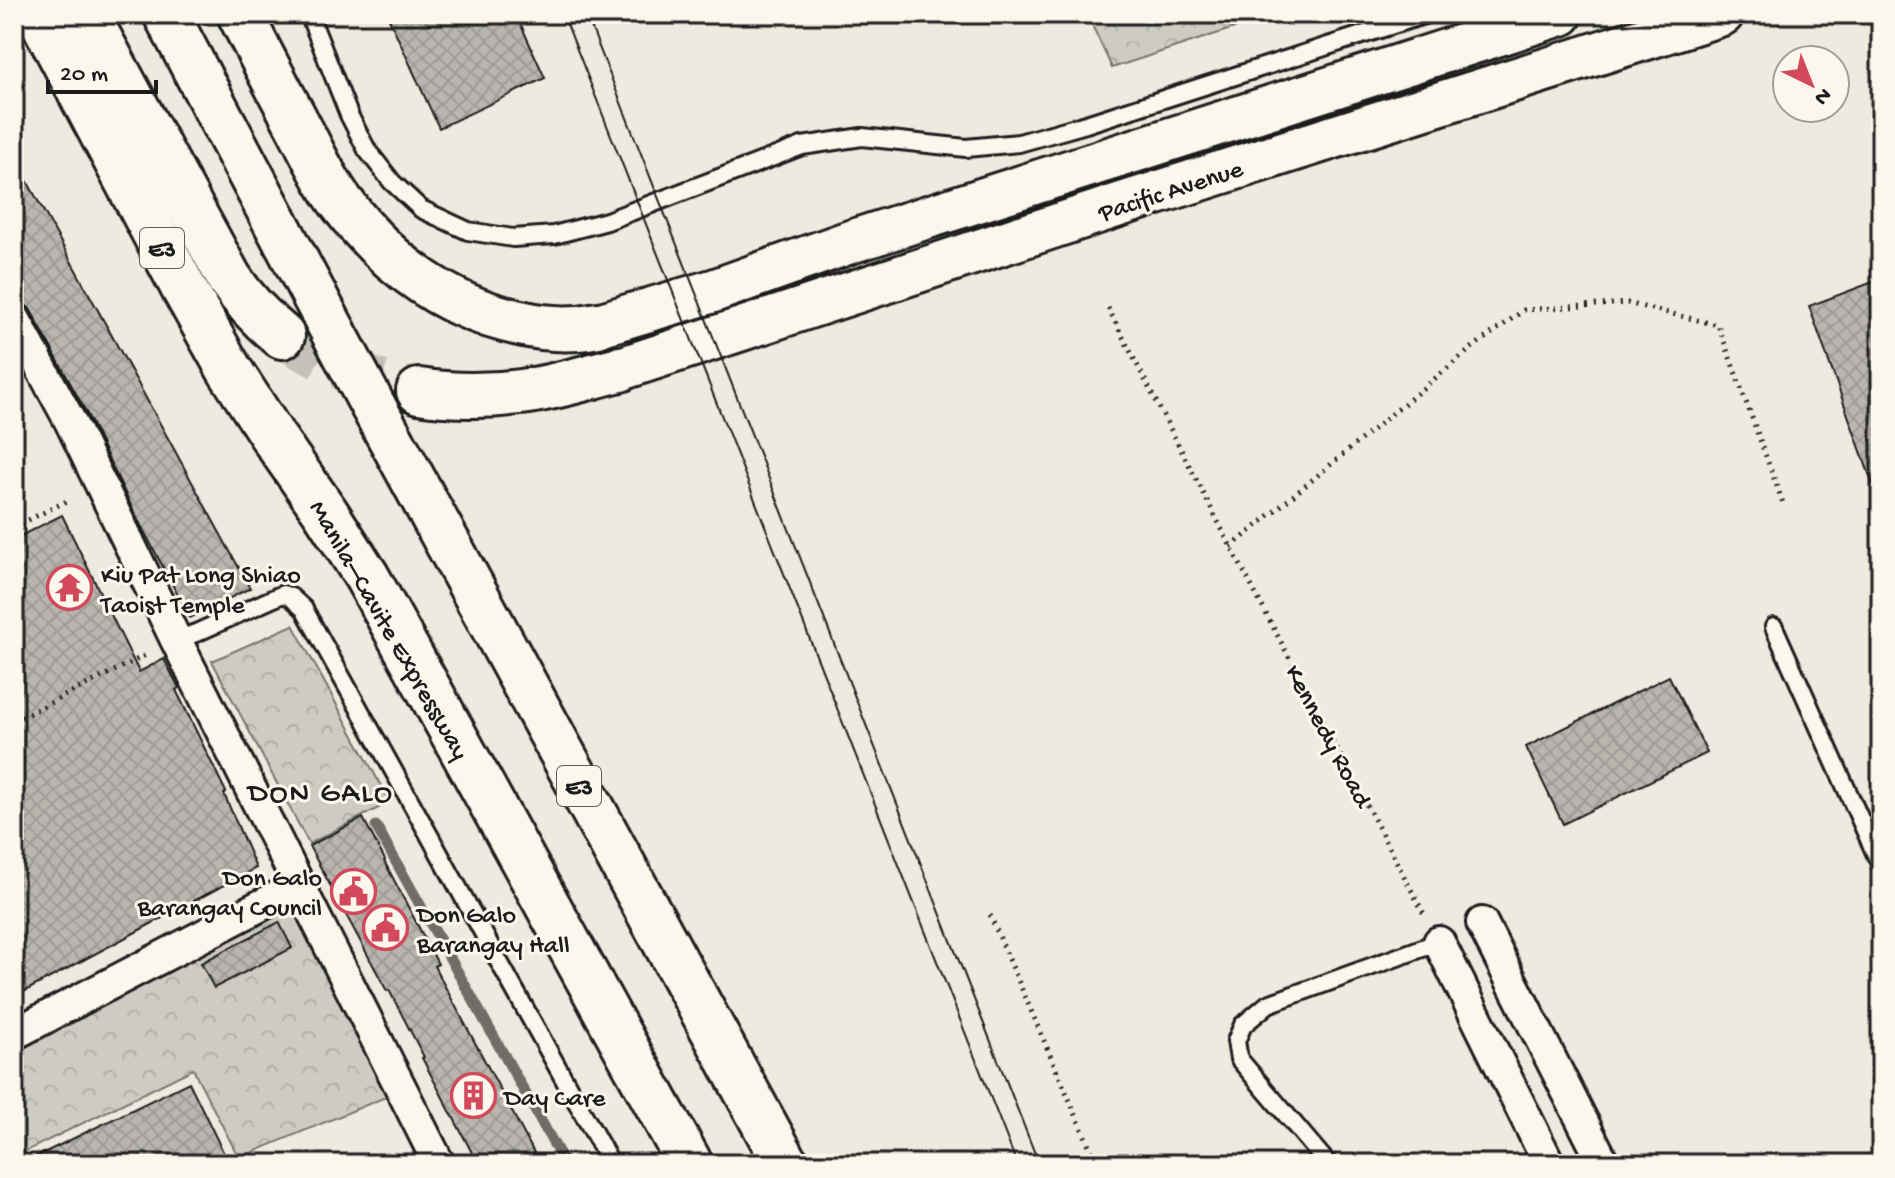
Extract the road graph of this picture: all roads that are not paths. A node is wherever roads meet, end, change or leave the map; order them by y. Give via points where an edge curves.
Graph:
1 (39, 14) edge
2 (86, 14) edge
3 (166, 14) edge
4 (240, 14) edge
5 (309, 14) edge
6 (1427, 14) edge
7 (1561, 14) edge
8 (1722, 14) edge
9 (14, 318) edge
10 (598, 325) joint
11 (282, 336) tunnel mouth
12 (22, 354) edge
13 (620, 369) joint
14 (419, 391) tunnel mouth
15 (1774, 627) dead end
16 (176, 640) junction
17 (1881, 866) edge
18 (300, 885) junction
19 (1482, 923) dead end
20 (1439, 942) joint
21 (14, 1034) edge
22 (439, 1164) edge
23 (611, 1164) edge
24 (690, 1164) edge
25 (786, 1164) edge
26 (1328, 1164) edge
27 (1549, 1164) edge
28 (1604, 1164) edge

1 - 24 highway, Manila–Cavite Expressway / E3 via 229,369 367,577
2 - 11 highway via 229,278
3 - 25 highway, E3, bridge
4 - 10 highway via 340,201 401,265 442,294 498,317 544,328
5 - 6 lane via 349,115 392,182 421,209 468,231 513,238 554,235 607,221 802,146 862,137 966,148 1019,143
7 - 10 main road, Pacific Avenue
8 - 13 main road, Pacific Avenue
9 - 12 street
12 - 16 street via 70,421
13 - 14 highway via 520,392
15 - 17 lane
16 - 18 street
16 - 23 lane via 283,594 304,609
18 - 21 street
18 - 22 street
19 - 28 street
20 - 26 lane via 1268,1004 1243,1025 1236,1041 1239,1059
20 - 27 street

